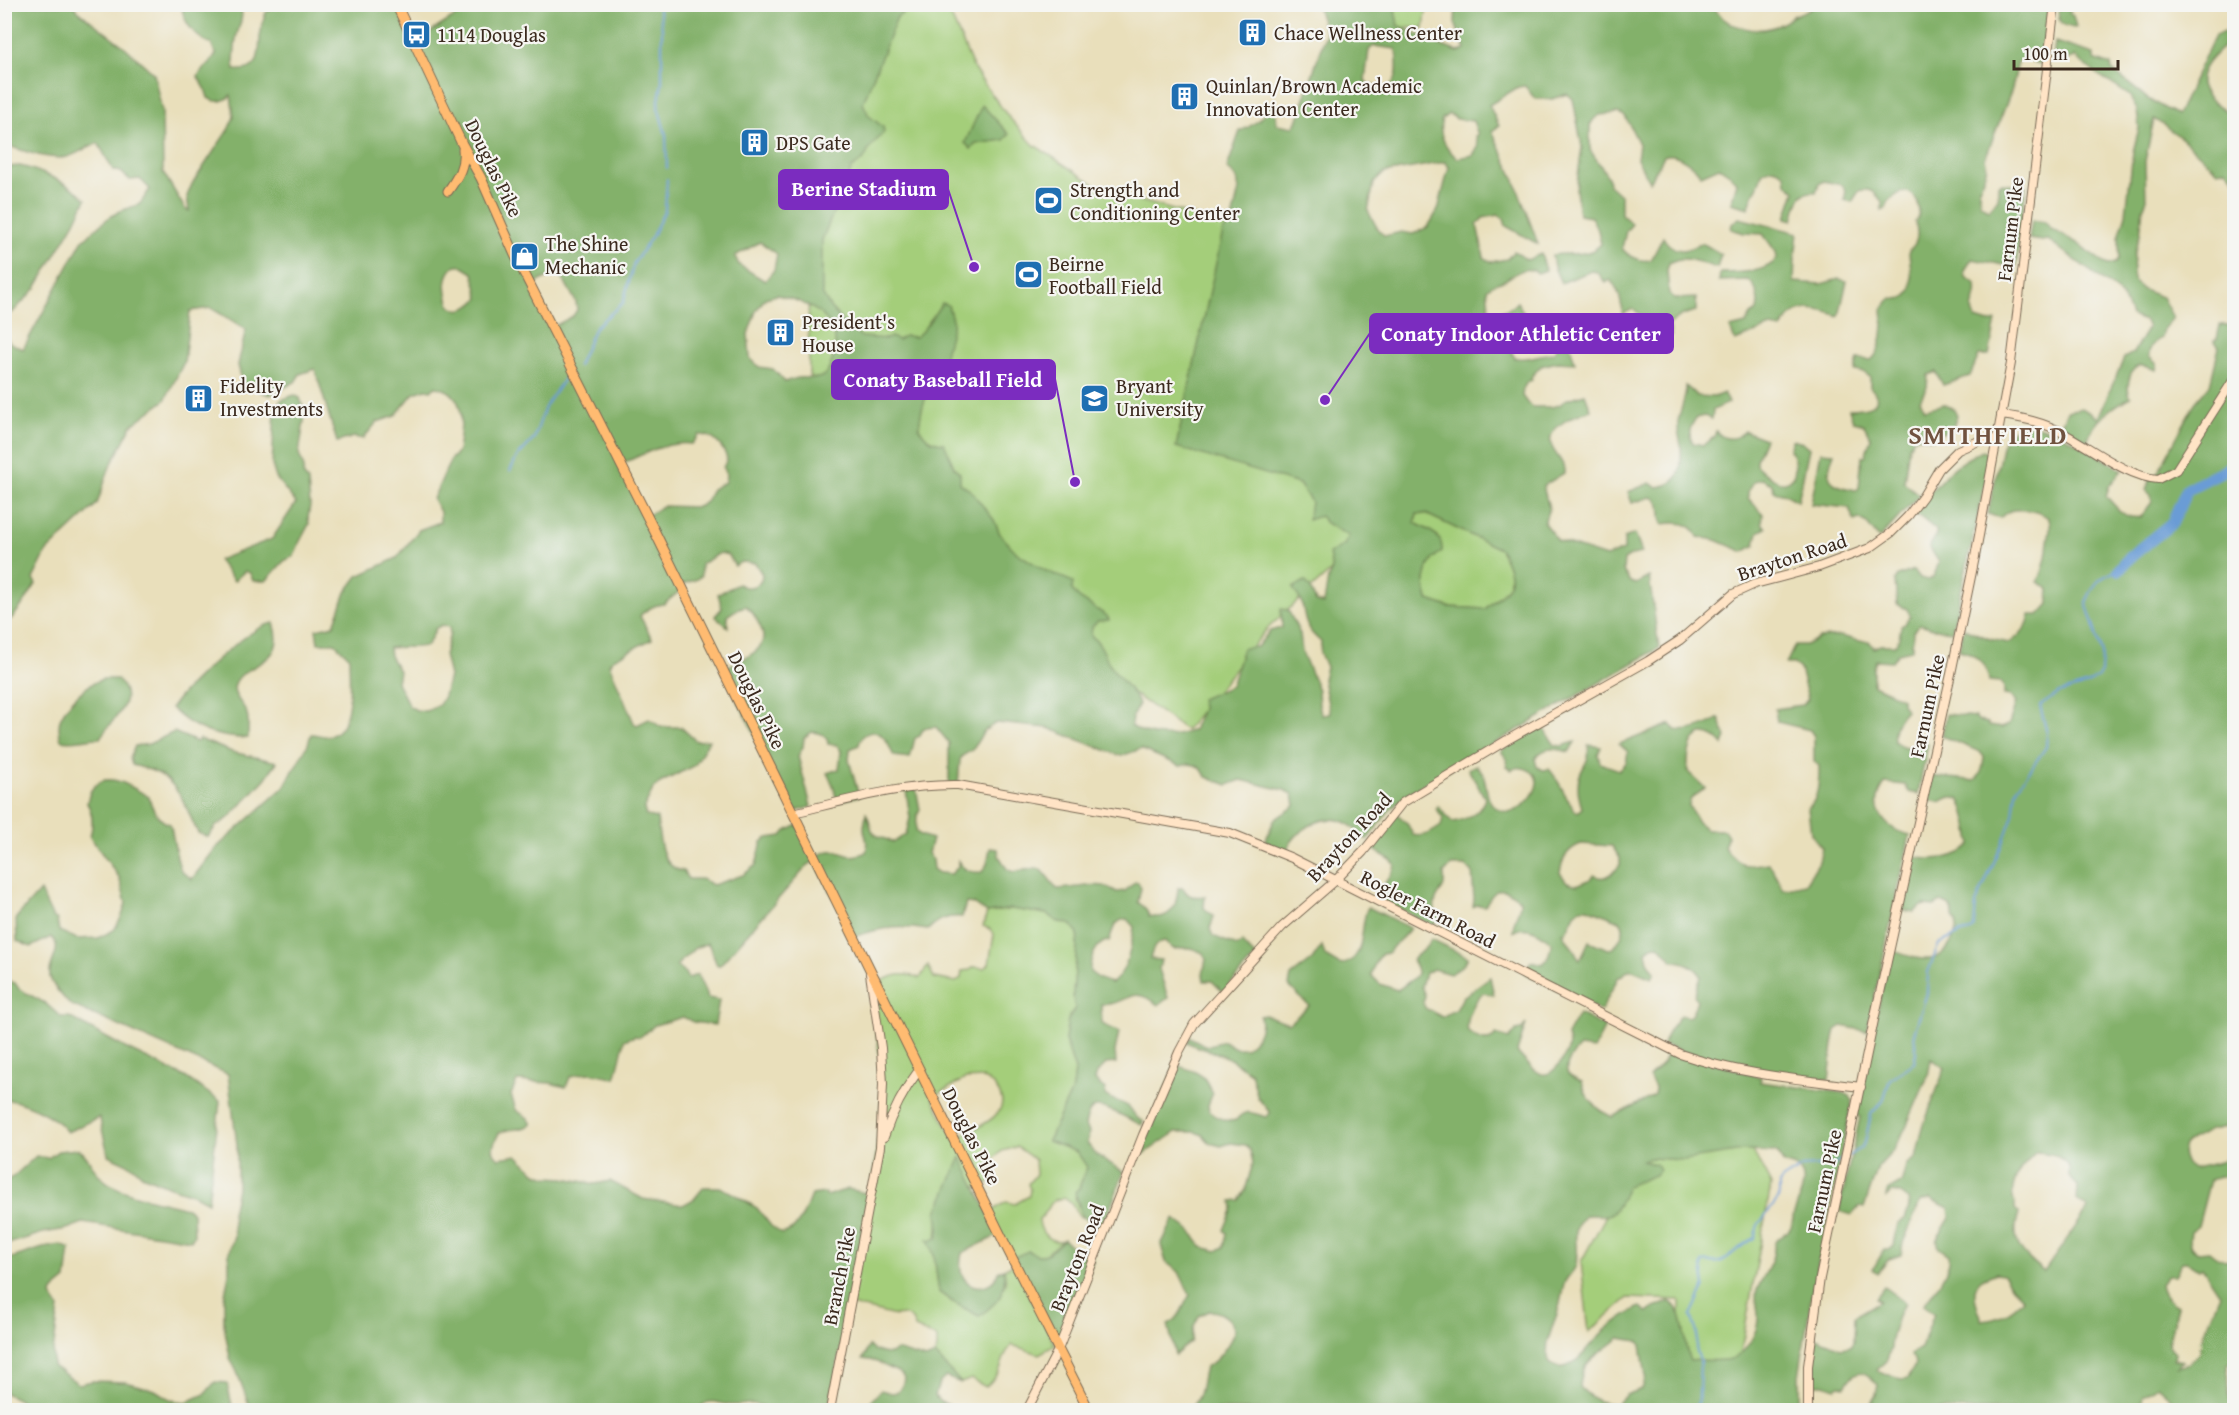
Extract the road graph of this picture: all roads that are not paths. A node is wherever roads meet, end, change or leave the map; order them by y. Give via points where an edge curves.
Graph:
1 (396, 4) edge
2 (2055, 4) edge
3 (462, 144) junction
4 (448, 191) dead end
5 (2235, 379) edge
6 (2001, 415) junction
7 (1996, 439) junction
8 (793, 813) junction
9 (1335, 881) junction
10 (870, 970) junction
11 (919, 1070) junction
12 (1861, 1087) junction
13 (880, 1147) junction
14 (1058, 1350) junction
15 (830, 1410) edge
16 (1028, 1410) edge
17 (1089, 1410) edge
18 (1808, 1410) edge

1 - 3 main road, Douglas Pike
2 - 6 street, Farnum Pike
3 - 4 main road via 464,160
3 - 8 main road, Douglas Pike
5 - 6 street via 2176,470 2158,479 2120,465 2044,424
6 - 7 street, Farnum Pike
7 - 9 street, Brayton Road via 1981,440 1958,450 1939,469 1908,516 1870,548 1733,594 1680,640 1648,661 1402,803
7 - 12 street, Farnum Pike via 1958,640
8 - 9 street, Rogler Farm Road via 904,788 958,785 1230,833 1292,858
8 - 10 main road, Douglas Pike
9 - 12 street, Rogler Farm Road via 1680,1054 1755,1074
9 - 14 street, Brayton Road via 1282,927 1194,1024 1143,1135
10 - 11 main road, Douglas Pike
10 - 13 street, Branch Pike via 882,1048
11 - 13 street, Branch Pike via 895,1107
11 - 14 main road, Douglas Pike
12 - 18 street, Farnum Pike via 1820,1278 1808,1366
13 - 15 street, Branch Pike
14 - 16 street, Brayton Road
14 - 17 main road, Douglas Pike

